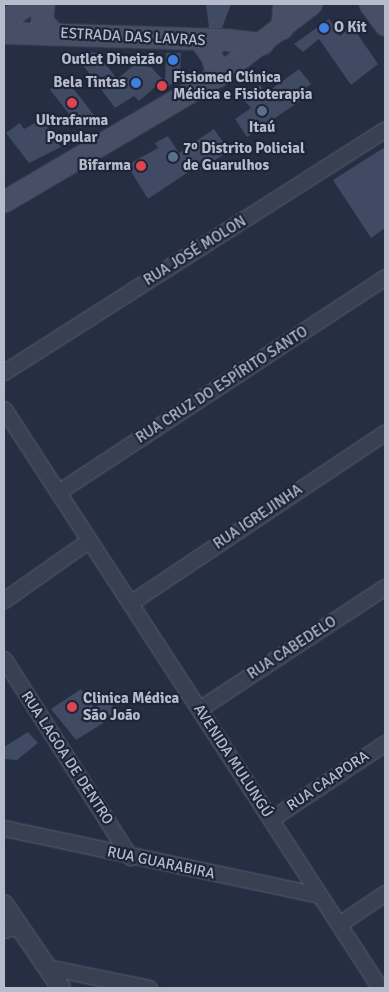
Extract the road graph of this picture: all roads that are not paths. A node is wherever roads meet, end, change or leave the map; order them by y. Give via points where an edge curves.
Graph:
1 (29, 4) edge
2 (44, 4) edge
3 (284, 4) edge
4 (312, 4) edge
5 (370, 4) edge
6 (4, 21) edge
7 (385, 26) edge
8 (282, 29) junction
9 (4, 33) edge
10 (53, 33) junction
11 (201, 41) junction
12 (263, 44) junction
13 (218, 76) junction
14 (385, 129) edge
15 (4, 202) edge
16 (385, 277) edge
17 (4, 372) edge
18 (4, 409) edge
19 (385, 432) edge
20 (58, 492) junction
21 (89, 540) junction
22 (385, 587) edge
23 (4, 600) edge
24 (130, 603) junction
25 (4, 659) edge
26 (199, 709) junction
27 (385, 743) edge
28 (271, 819) junction
29 (4, 828) edge
30 (130, 857) junction
31 (385, 893) edge
32 (318, 895) junction
33 (4, 904) edge
34 (339, 924) junction
35 (11, 928) edge
36 (47, 967) junction
37 (61, 988) edge
38 (149, 988) edge
39 (380, 988) edge

1 - 6 main road
2 - 10 main road via 42,21
3 - 8 main road
4 - 8 main road
5 - 7 main road
8 - 12 main road
9 - 10 main road, ESTRADA DAS LAVRAS
10 - 11 main road, ESTRADA DAS LAVRAS
11 - 12 main road, ESTRADA DAS LAVRAS
11 - 13 main road via 212,57
12 - 13 main road
13 - 15 main road
14 - 17 street, RUA JOSÉ MOLON
16 - 20 street, RUA CRUZ DO ESPÍRITO SANTO
18 - 20 street, AVENIDA MULUNGÚ
19 - 24 street, RUA IGREJINHA
20 - 21 street, AVENIDA MULUNGÚ
21 - 23 street
21 - 24 street, AVENIDA MULUNGÚ
22 - 26 street, RUA CABEDELO
24 - 26 street, AVENIDA MULUNGÚ
25 - 30 street, RUA LAGOA DE DENTRO
26 - 28 street, AVENIDA MULUNGÚ
27 - 28 street, RUA CAAPORA
28 - 32 street, AVENIDA MULUNGÚ
29 - 30 street, RUA GUARABIRA
30 - 32 street, RUA GUARABIRA
31 - 34 street
32 - 34 street, AVENIDA MULUNGÚ
33 - 35 street
34 - 39 street, AVENIDA MULUNGÚ
35 - 36 street
36 - 37 street
36 - 38 street

